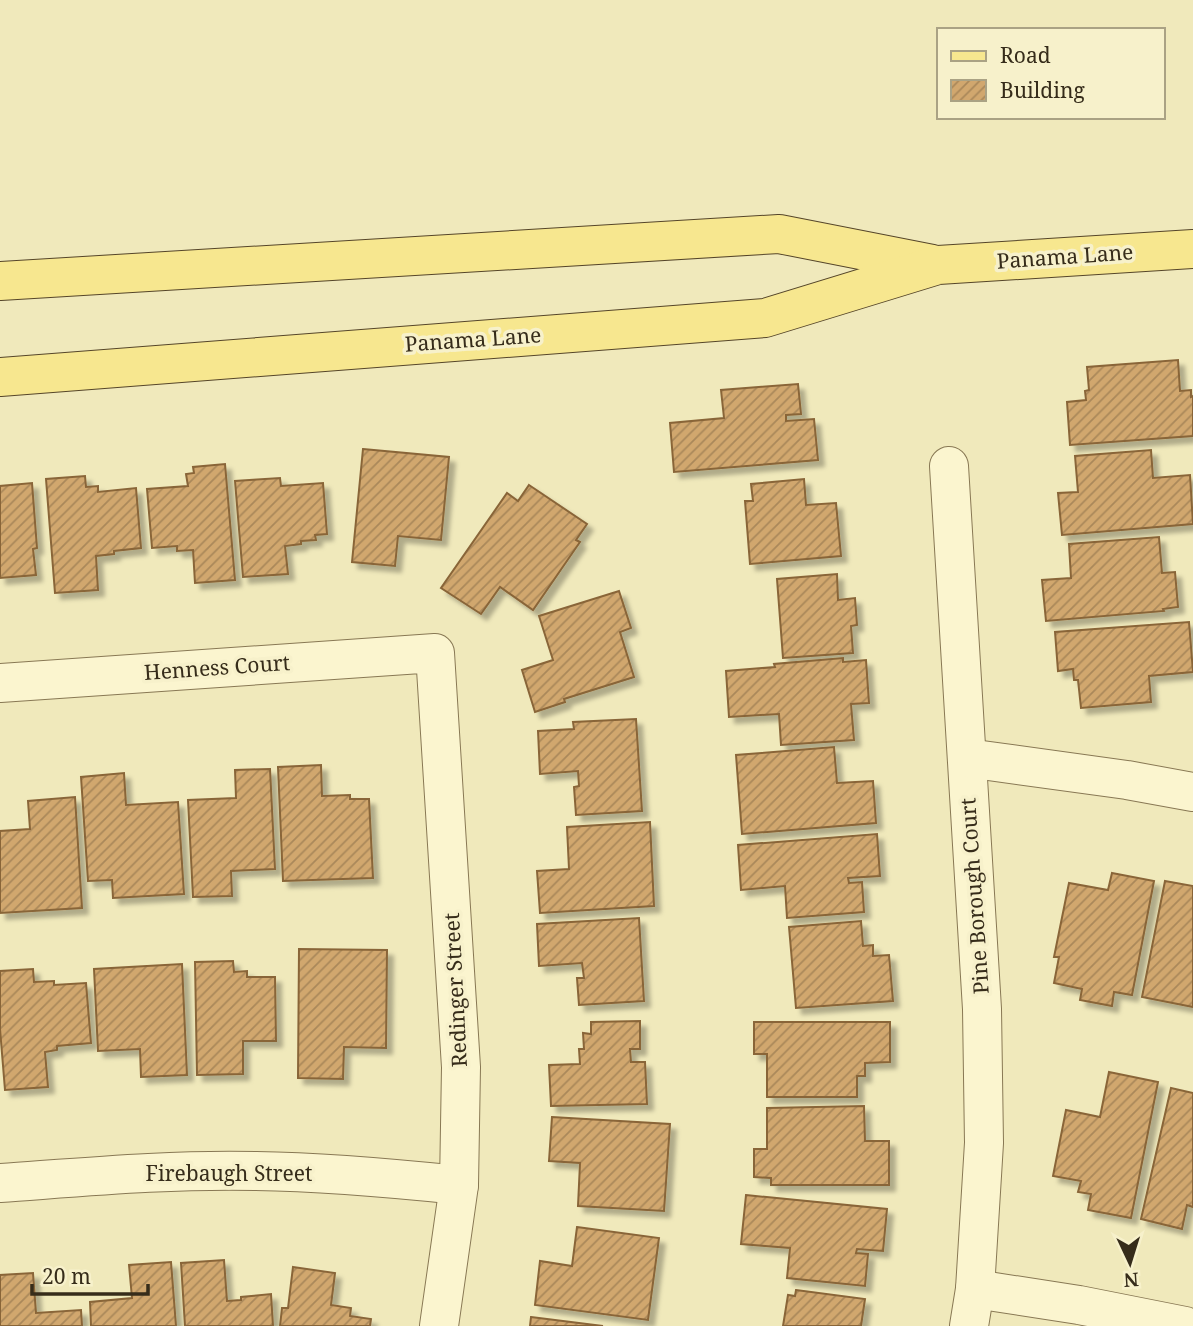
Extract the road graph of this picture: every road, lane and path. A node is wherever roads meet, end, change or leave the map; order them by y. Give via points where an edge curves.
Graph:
1 (1193, 249) edge
2 (938, 265) junction
3 (0, 281) edge
4 (0, 377) edge
5 (948, 466) dead end
6 (435, 653) joint
7 (0, 683) edge
8 (967, 758) junction
9 (1193, 792) edge
10 (0, 1183) edge
11 (459, 1185) junction
12 (975, 1289) junction
13 (439, 1326) edge
14 (969, 1326) edge
15 (1185, 1326) edge

1 - 2 main road, Panama Lane
2 - 3 main road, Panama Lane via 779,234
2 - 4 main road, Panama Lane via 765,318
5 - 8 street, Pine Borough Court
6 - 7 street, Henness Court
6 - 11 street, Redinger Street via 461,1067
8 - 9 street
8 - 12 street, Pine Borough Court via 982,1009 984,1143
10 - 11 street, Firebaugh Street via 254,1171
11 - 13 street, Redinger Street
12 - 14 street, Pine Borough Court
12 - 15 street

